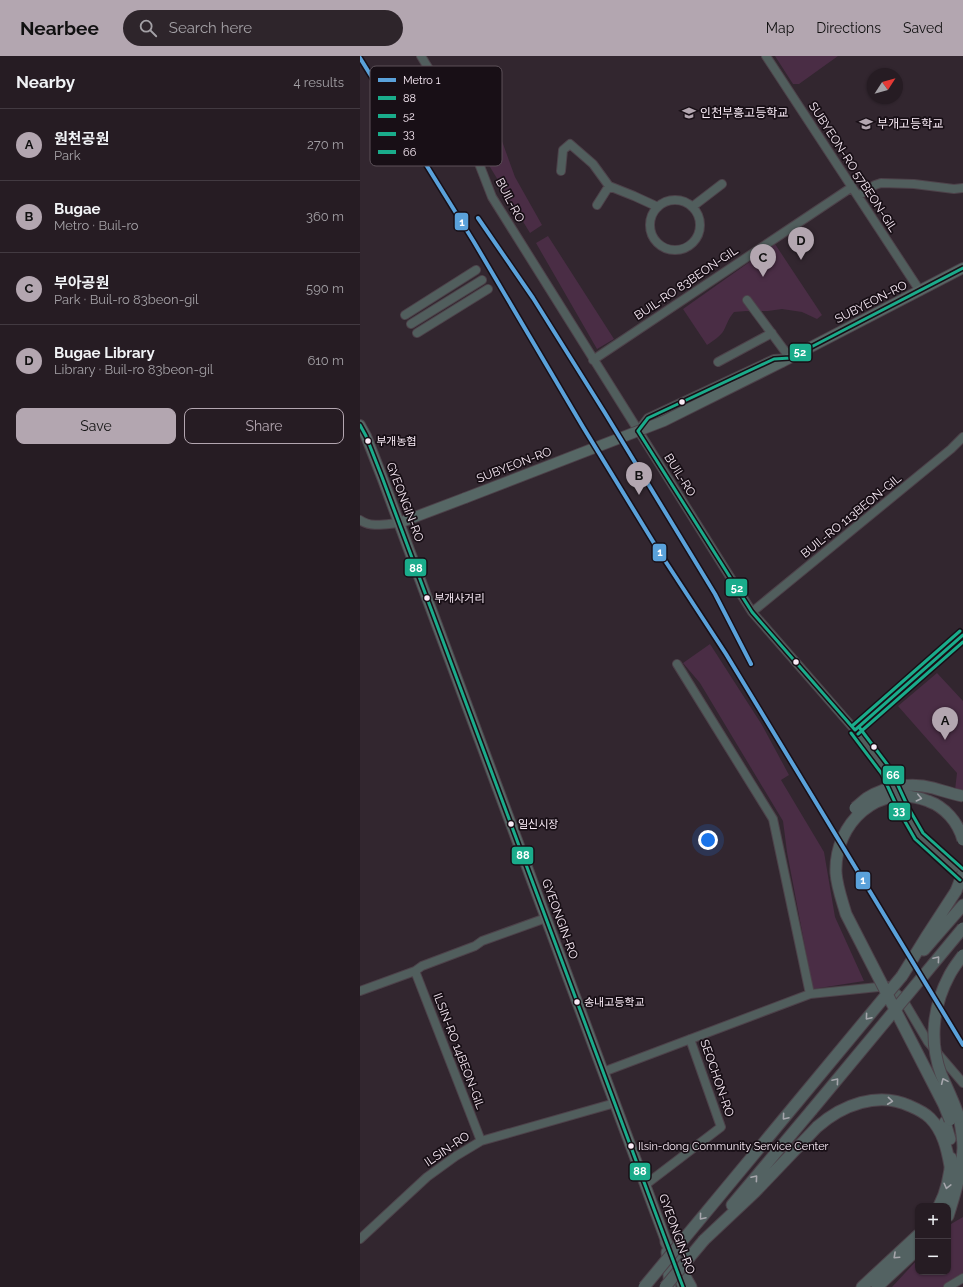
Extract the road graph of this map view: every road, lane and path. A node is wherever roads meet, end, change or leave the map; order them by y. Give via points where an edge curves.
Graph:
1 (421, 56) edge
2 (766, 56) edge
3 (427, 66) edge
4 (480, 166) edge
5 (561, 171) dead end
6 (722, 184) dead end
7 (609, 186) junction
8 (852, 187) junction
9 (963, 188) edge
10 (858, 196) junction
11 (597, 206) dead end
12 (658, 207) junction
13 (692, 207) junction
14 (963, 268) edge
15 (476, 270) dead end
16 (482, 280) dead end
17 (488, 288) dead end
18 (920, 291) junction
19 (747, 300) dead end
20 (405, 315) dead end
21 (411, 324) dead end
22 (417, 333) dead end
23 (772, 333) junction
24 (594, 360) junction
25 (786, 360) junction
26 (718, 362) dead end
27 (360, 425) edge
28 (638, 431) junction
29 (963, 437) edge
30 (360, 520) edge
31 (399, 523) junction
32 (752, 612) junction
33 (963, 635) edge
34 (677, 664) dead end
35 (855, 730) junction
36 (963, 796) edge
37 (963, 840) edge
38 (963, 874) edge
39 (963, 905) edge
40 (546, 918) junction
41 (963, 928) edge
42 (963, 955) edge
43 (415, 970) junction
44 (902, 976) junction
45 (360, 991) edge
46 (810, 994) junction
47 (690, 1038) junction
48 (603, 1072) junction
49 (963, 1083) edge
50 (615, 1103) junction
51 (948, 1122) junction
52 (481, 1141) junction
53 (955, 1168) junction
54 (645, 1185) junction
55 (940, 1203) edge
56 (951, 1206) edge
57 (360, 1239) edge
58 (915, 1239) edge
59 (704, 1240) junction
60 (666, 1242) junction
61 (915, 1252) edge
62 (963, 1278) edge
63 (644, 1287) edge
64 (665, 1287) edge
65 (670, 1287) edge
66 (683, 1287) edge
67 (691, 1287) edge
68 (861, 1287) edge
69 (877, 1287) edge
70 (948, 1287) edge

1 - 3 street, BUIL-RO
2 - 8 street, SUBYEON-RO 57BEON-GIL
4 - 24 street, BUIL-RO via 492,197
5 - 7 street via 563,150 570,144 593,164
6 - 13 street
7 - 11 street
7 - 12 street
8 - 10 street, SUBYEON-RO 57BEON-GIL
8 - 24 street, BUIL-RO 83BEON-GIL
9 - 10 street via 880,183
10 - 18 street, SUBYEON-RO 57BEON-GIL
12 - 13 street via 671,200 679,200
12 - 13 street via 650,222 650,230 659,244 675,250 690,244 698,234 700,222
14 - 18 main road, SUBYEON-RO
15 - 20 street
16 - 21 street
17 - 22 street
18 - 25 main road, SUBYEON-RO
19 - 23 street
23 - 25 street
23 - 26 street
24 - 28 street, BUIL-RO
25 - 28 street, SUBYEON-RO via 785,364 654,431
25 - 28 street, SUBYEON-RO via 774,359 648,418
25 - 31 main road, SUBYEON-RO, bridge via 664,421
27 - 31 main road, GYEONGIN-RO
28 - 32 street, BUIL-RO
29 - 32 street, BUIL-RO 113BEON-GIL
30 - 31 street via 371,525
31 - 40 main road, GYEONGIN-RO
32 - 35 street, BUIL-RO
33 - 35 street
34 - 46 street via 773,819
35 - 38 street, BUIL-RO via 886,771 919,836
36 - 51 highway, bridge via 932,788 898,786 882,790 867,798 852,811 834,841 830,874 840,915
51 -> 37 highway, bridge via 846,914 836,872 843,837 858,814 870,805 891,797 905,795 938,804 951,817
38 - 44 highway, bridge via 956,891
39 - 44 highway
40 - 43 street via 482,941
40 - 48 main road, GYEONGIN-RO
59 -> 41 highway, bridge
51 -> 42 highway, bridge via 936,1057 934,1017 949,975
43 - 45 street
43 - 52 street, ILSIN-RO 14BEON-GIL
44 -> 63 highway, bridge
46 - 47 street
46 - 49 street via 888,986 902,998 928,1042
47 - 48 street
47 - 54 street, SEOCHON-RO via 721,1127
48 - 50 main road, GYEONGIN-RO
50 - 52 street, ILSIN-RO
50 - 54 main road, GYEONGIN-RO
51 - 53 highway via 957,1143
51 - 53 highway via 945,1141
59 -> 51 highway via 755,1192 817,1127 842,1109 872,1100 887,1100 902,1102 930,1118
52 - 57 street, ILSIN-RO via 427,1177
53 -> 55 highway
53 - 56 highway via 954,1197
54 - 60 main road, GYEONGIN-RO
58 -> 68 highway
59 - 64 highway, bridge
60 - 65 highway
60 - 66 main road, GYEONGIN-RO
60 - 67 highway
61 - 69 highway
62 - 70 street

